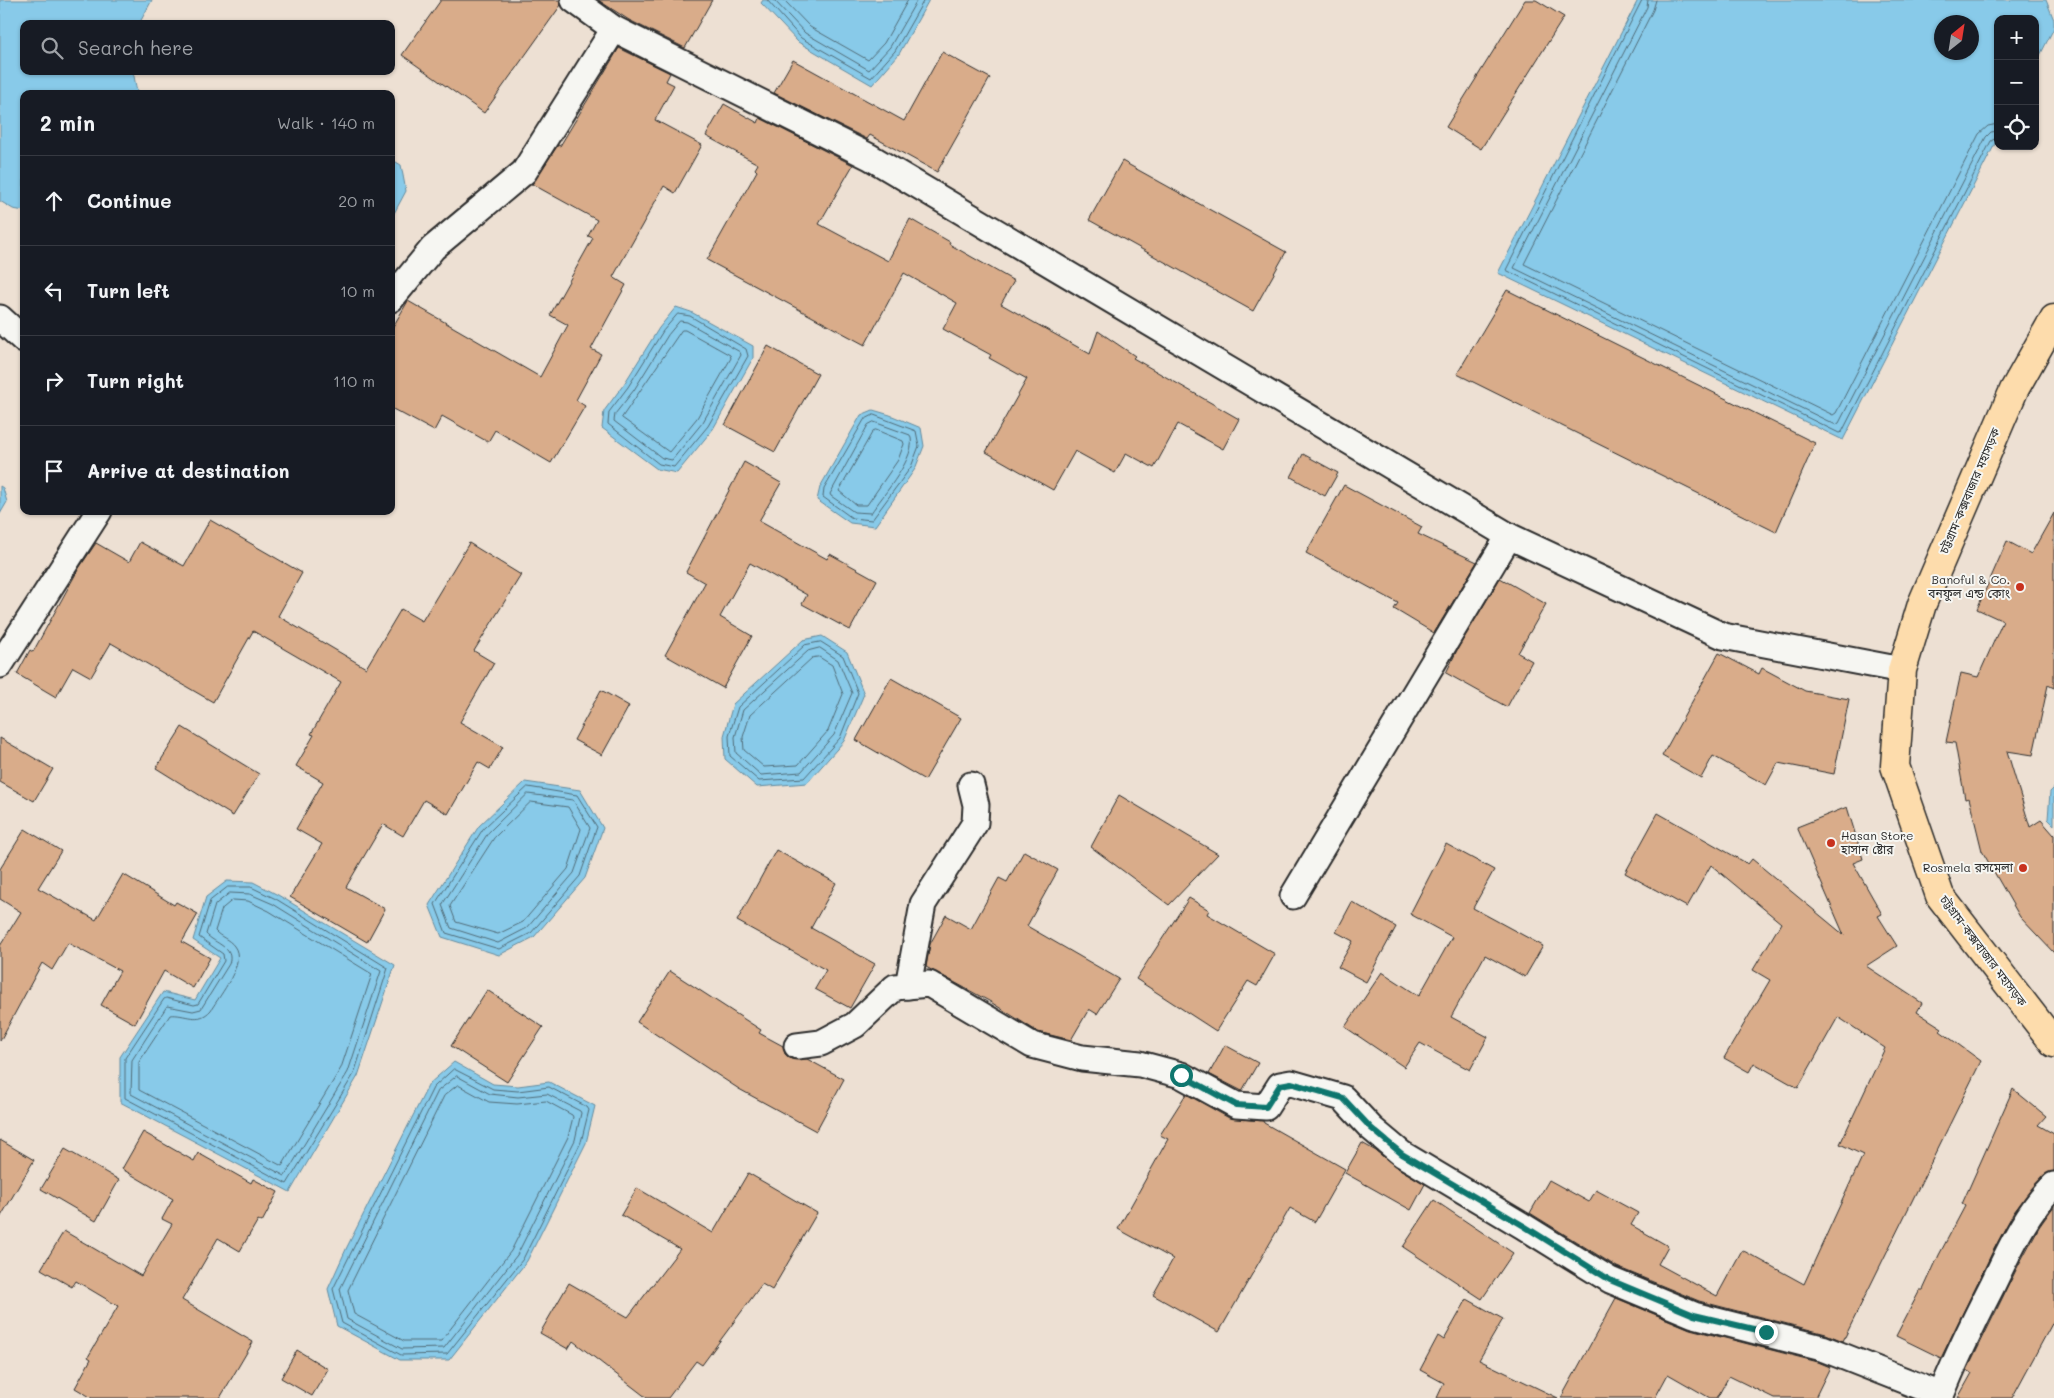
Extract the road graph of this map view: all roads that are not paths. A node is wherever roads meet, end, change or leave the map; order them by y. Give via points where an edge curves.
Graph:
1 (574, 0) edge
2 (614, 29) junction
3 (395, 295) edge
4 (0, 318) edge
5 (2054, 319) edge
6 (20, 336) edge
7 (96, 515) edge
8 (1509, 536) junction
9 (0, 665) edge
10 (1902, 670) junction
11 (972, 786) dead end
12 (1293, 896) dead end
13 (908, 986) junction
14 (2054, 1043) edge
15 (797, 1046) dead end
16 (2054, 1185) edge
17 (1940, 1396) edge

1 - 2 street
2 - 3 street via 524,172 433,248
2 - 8 street via 870,157
4 - 6 street
5 - 10 highway, চট্টগ্রাম-কক্সবাজার মহাসড়ক via 2006,407 1922,604
7 - 9 street
8 - 10 street via 1724,636
8 - 12 street
10 - 14 highway, চট্টগ্রাম-কক্সবাজার মহাসড়ক via 1895,766 1940,896
11 - 13 street via 975,822 924,904
13 - 15 street via 895,987 855,1025 821,1043
13 - 17 street via 929,984 1032,1045 1082,1058 1140,1064 1181,1075 1236,1105 1266,1107 1280,1085 1291,1083 1343,1098 1402,1154 1610,1280 1694,1315 1822,1348
16 - 17 street via 2041,1198 2010,1249

